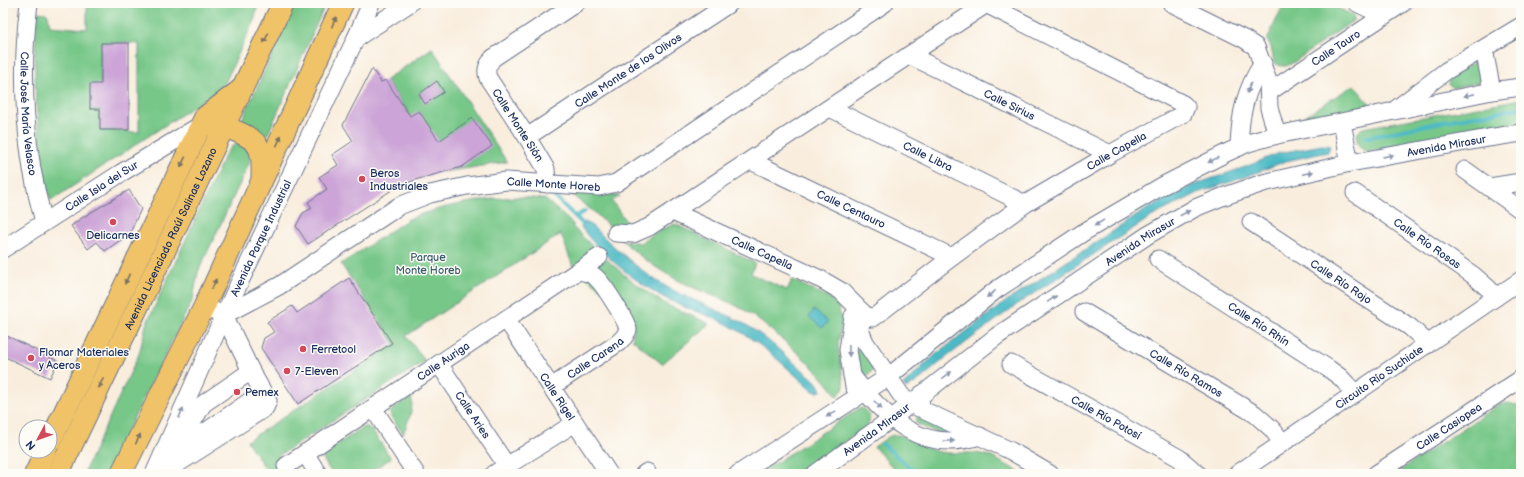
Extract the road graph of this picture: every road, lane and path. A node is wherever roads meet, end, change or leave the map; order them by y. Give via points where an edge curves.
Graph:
1 (29, 3) edge
2 (343, 3) edge
3 (371, 3) edge
4 (410, 3) edge
5 (576, 3) edge
6 (730, 3) edge
7 (886, 3) edge
8 (1171, 3) edge
9 (1357, 3) edge
10 (1403, 3) edge
11 (987, 4) edge
12 (279, 7) edge
13 (1384, 16) junction
14 (1517, 31) edge
15 (356, 38) junction
16 (1484, 49) junction
17 (909, 56) junction
18 (1263, 63) junction
19 (1521, 87) edge
20 (241, 90) junction
21 (1492, 91) junction
22 (1269, 92) junction
23 (830, 108) junction
24 (1391, 112) junction
25 (1342, 123) junction
26 (201, 125) junction
27 (223, 127) junction
28 (1521, 133) edge
29 (1277, 135) junction
30 (527, 137) junction
31 (1244, 145) junction
32 (1110, 154) junction
33 (751, 161) junction
34 (1350, 163) junction
35 (1465, 170) dead end
36 (262, 177) junction
37 (1521, 182) edge
38 (547, 184) junction
39 (1490, 187) junction
40 (1355, 193) dead end
41 (1026, 204) junction
42 (1521, 210) edge
43 (673, 212) junction
44 (44, 222) junction
45 (1251, 222) dead end
46 (616, 233) dead end
47 (3, 249) edge
48 (600, 257) dead end
49 (952, 257) junction
50 (1158, 259) dead end
51 (579, 271) junction
52 (1521, 280) edge
53 (1496, 297) junction
54 (850, 298) junction
55 (204, 307) junction
56 (862, 312) junction
57 (1084, 312) dead end
58 (224, 315) junction
59 (506, 319) junction
60 (1427, 345) junction
61 (874, 355) junction
62 (439, 364) junction
63 (1011, 364) dead end
64 (901, 366) junction
65 (888, 377) junction
66 (1521, 379) edge
67 (259, 386) junction
68 (551, 387) junction
69 (1505, 390) junction
70 (1355, 394) junction
71 (1521, 395) edge
72 (858, 396) junction
73 (916, 399) junction
74 (372, 408) junction
75 (891, 419) junction
76 (575, 423) junction
77 (58, 425) edge
78 (184, 436) junction
79 (980, 436) junction
80 (1282, 442) junction
81 (70, 448) junction
82 (174, 453) junction
83 (304, 453) junction
84 (42, 459) edge
85 (286, 466) dead end
86 (500, 470) edge
87 (35, 474) edge
88 (58, 474) edge
89 (76, 474) edge
90 (121, 474) edge
91 (160, 474) edge
92 (318, 474) edge
93 (416, 474) edge
94 (609, 474) edge
95 (738, 474) edge
96 (815, 474) edge
97 (1050, 474) edge
98 (1198, 474) edge
99 (1237, 474) edge
100 (1376, 474) edge

1 - 44 street, Calle José María Velasco via 25,61 27,117 37,197
36 -> 2 main road
3 - 15 street, Avenida Parque Industrial
4 - 15 street
5 - 30 street, Calle Monte Sión via 494,58 487,67 488,78
6 - 30 street, Calle Monte de los Olivos
7 - 38 street, Calle Monte Horeb via 616,183 599,187
8 - 18 street via 1250,42 1256,47
9 - 13 street
10 - 13 street, Calle Tauro
11 - 17 street
11 - 32 street, Calle Capella via 1186,107 1183,114
12 -> 20 main road, Avenida Licenciado Raúl Salinas Lozano
13 - 22 street, Calle Tauro
14 - 16 street
15 - 58 street, Avenida Parque Industrial
16 - 21 street
16 - 24 street via 1446,71
17 - 23 street
17 - 32 street, Calle Sirius
18 - 22 street
18 -> 31 street via 1249,85 1240,125
19 - 21 street
20 - 26 main road via 205,117
20 - 27 main road, Avenida Licenciado Raúl Salinas Lozano
21 -> 24 street
22 - 29 street via 1269,108
23 - 33 street
23 - 41 street, Calle Libra
24 - 25 street
25 - 29 street
25 - 34 street
26 - 27 main road
26 - 44 street, Calle Isla del Sur
26 -> 77 main road
27 - 36 main road via 242,134 258,147
27 -> 81 main road, Avenida Licenciado Raúl Salinas Lozano
34 -> 28 street, Avenida Mirasur
29 - 31 street
30 - 38 street, Calle Monte Sión via 546,169
31 -> 64 street via 1162,186 1084,232 996,290
32 - 41 street, Calle Capella
33 - 43 street
33 - 49 street, Calle Centauro
73 -> 34 street, Avenida Mirasur via 997,336 1122,252 1184,214 1263,183
35 - 39 street
55 -> 36 main road
37 - 39 street
38 - 58 street, Calle Monte Horeb via 506,182 470,185 413,200 378,219 279,286
39 - 42 street
40 - 53 street, Calle Río Rosas via 1473,275
41 - 49 street, Calle Capella
43 - 46 street via 637,233
43 - 54 street, Calle Capella via 822,280
44 - 47 street, Calle Isla del Sur
45 - 60 street, Calle Río Rojo via 1410,327
48 - 51 street, Calle Auriga
49 - 56 street, Calle Capella via 876,316 870,318
50 - 70 street, Calle Río Rhín via 1329,369
51 - 59 street, Calle Auriga
51 - 68 street, Calle Carena via 593,275 598,280 622,316 628,330 618,343
52 - 53 street, Circuito Río Suchiate
53 - 60 street, Circuito Río Suchiate
54 - 56 street, Calle Capella
54 -> 72 street via 853,319 848,350
55 - 58 street
90 -> 55 main road
56 - 61 street via 861,335
57 - 80 street, Calle Río Ramos via 1255,414
58 - 67 street
91 -> 58 street, Avenida Parque Industrial
59 - 62 street, Calle Auriga
59 - 68 street, Calle Rigel
60 - 70 street, Circuito Río Suchiate
61 - 64 street via 889,365
61 - 65 street
62 - 74 street, Calle Auriga
62 - 86 street, Calle Aries
63 - 98 street, Calle Río Potosí via 1179,458
64 - 65 street
65 - 72 street
65 - 73 street via 898,391
66 - 69 street, Calle Casiopea
67 - 78 street
67 - 78 street via 194,419
67 - 82 street
67 - 91 street via 265,408
68 - 76 street, Calle Rigel
69 - 71 street
69 - 100 street, Calle Casiopea
70 - 80 street, Circuito Río Suchiate
72 -> 75 street
72 -> 95 street
73 - 75 street, Avenida Mirasur
73 - 79 street via 925,411
74 - 83 street, Calle Auriga
74 - 93 street
75 -> 79 street via 909,430 936,440 962,441
75 - 96 street, Avenida Mirasur
76 - 86 street
76 - 94 street, Calle Rigel
78 - 82 street
79 - 97 street
80 - 99 street, Circuito Río Suchiate
81 - 88 main road, Avenida Licenciado Raúl Salinas Lozano
81 - 89 main road
82 - 91 street
83 - 85 street, Calle Auriga
83 - 92 street
84 - 87 main road

